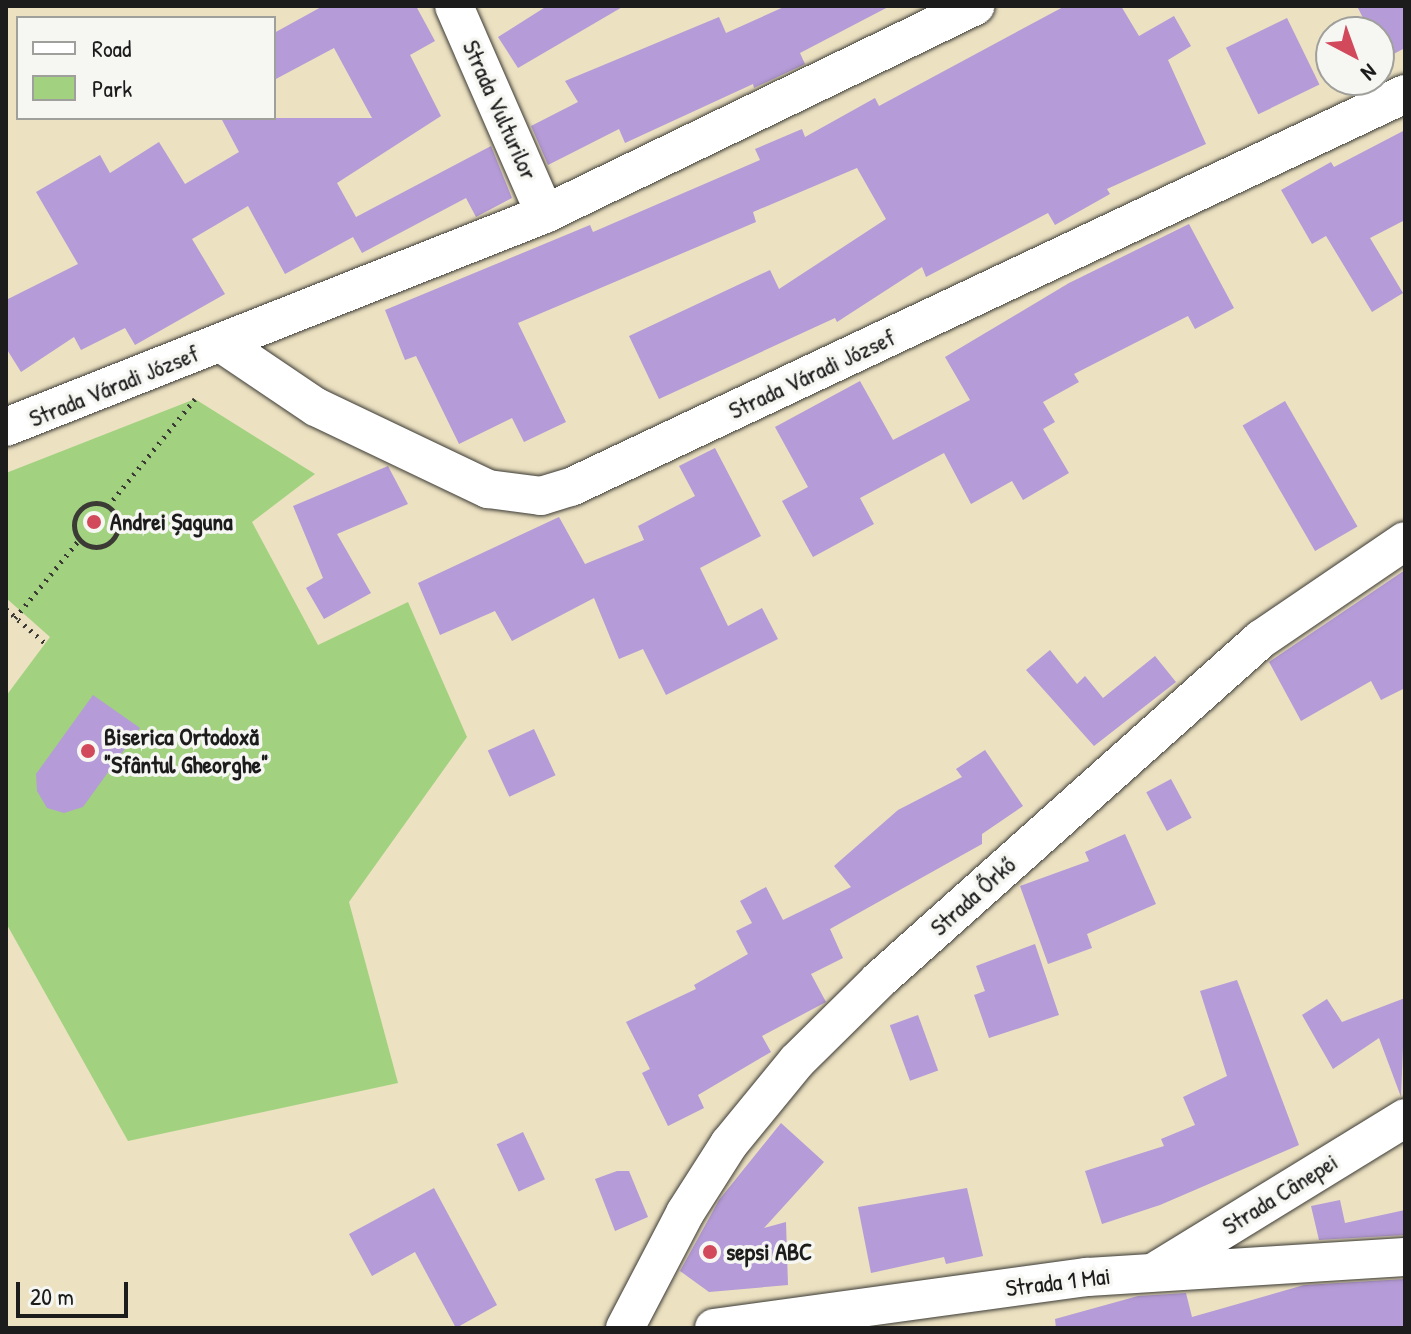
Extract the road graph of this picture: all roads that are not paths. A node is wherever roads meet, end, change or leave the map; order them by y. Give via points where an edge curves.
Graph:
1 (454, 6) edge
2 (975, 6) edge
3 (1405, 94) edge
4 (545, 214) junction
5 (221, 343) junction
6 (6, 427) edge
7 (1405, 541) edge
8 (1405, 1118) edge
9 (1405, 1257) edge
10 (1156, 1271) junction
11 (625, 1328) edge
12 (714, 1328) edge

1 - 4 street, Strada Vulturilor
2 - 4 street, Strada Váradi József
3 - 5 street, Strada Váradi József via 571,487 541,496 488,489 316,407
4 - 5 street, Strada Váradi József
5 - 6 street, Strada Váradi József
7 - 11 street, Strada Őrkő via 1261,639 879,980 797,1061 729,1144 685,1213
8 - 10 street, Strada Cânepei
9 - 10 street, Strada 1 Mai
10 - 12 street, Strada 1 Mai

